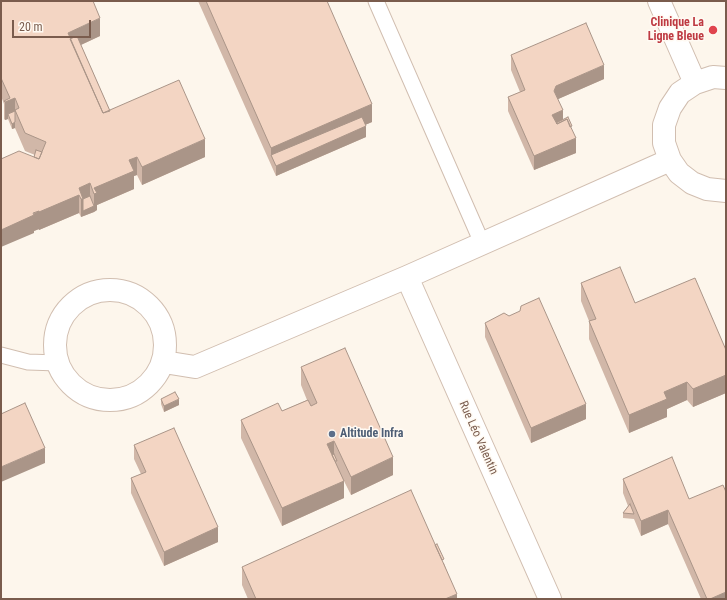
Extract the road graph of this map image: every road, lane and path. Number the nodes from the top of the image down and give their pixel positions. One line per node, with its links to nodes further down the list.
1 (376, 1): 7 (lane)
2 (659, 1): 4 (street)
3 (726, 78): 4 (street)
4 (695, 83): 5 (street)
5 (670, 160): 6 (street); 7 (street)
6 (726, 191)
7 (482, 243): 8 (street)
8 (407, 277): 10 (street); 12 (street, Rue Léo Valentin)
9 (1, 355): 11 (lane)
10 (164, 362): 11 (street); 11 (street)
11 (58, 363)
12 (550, 599)

